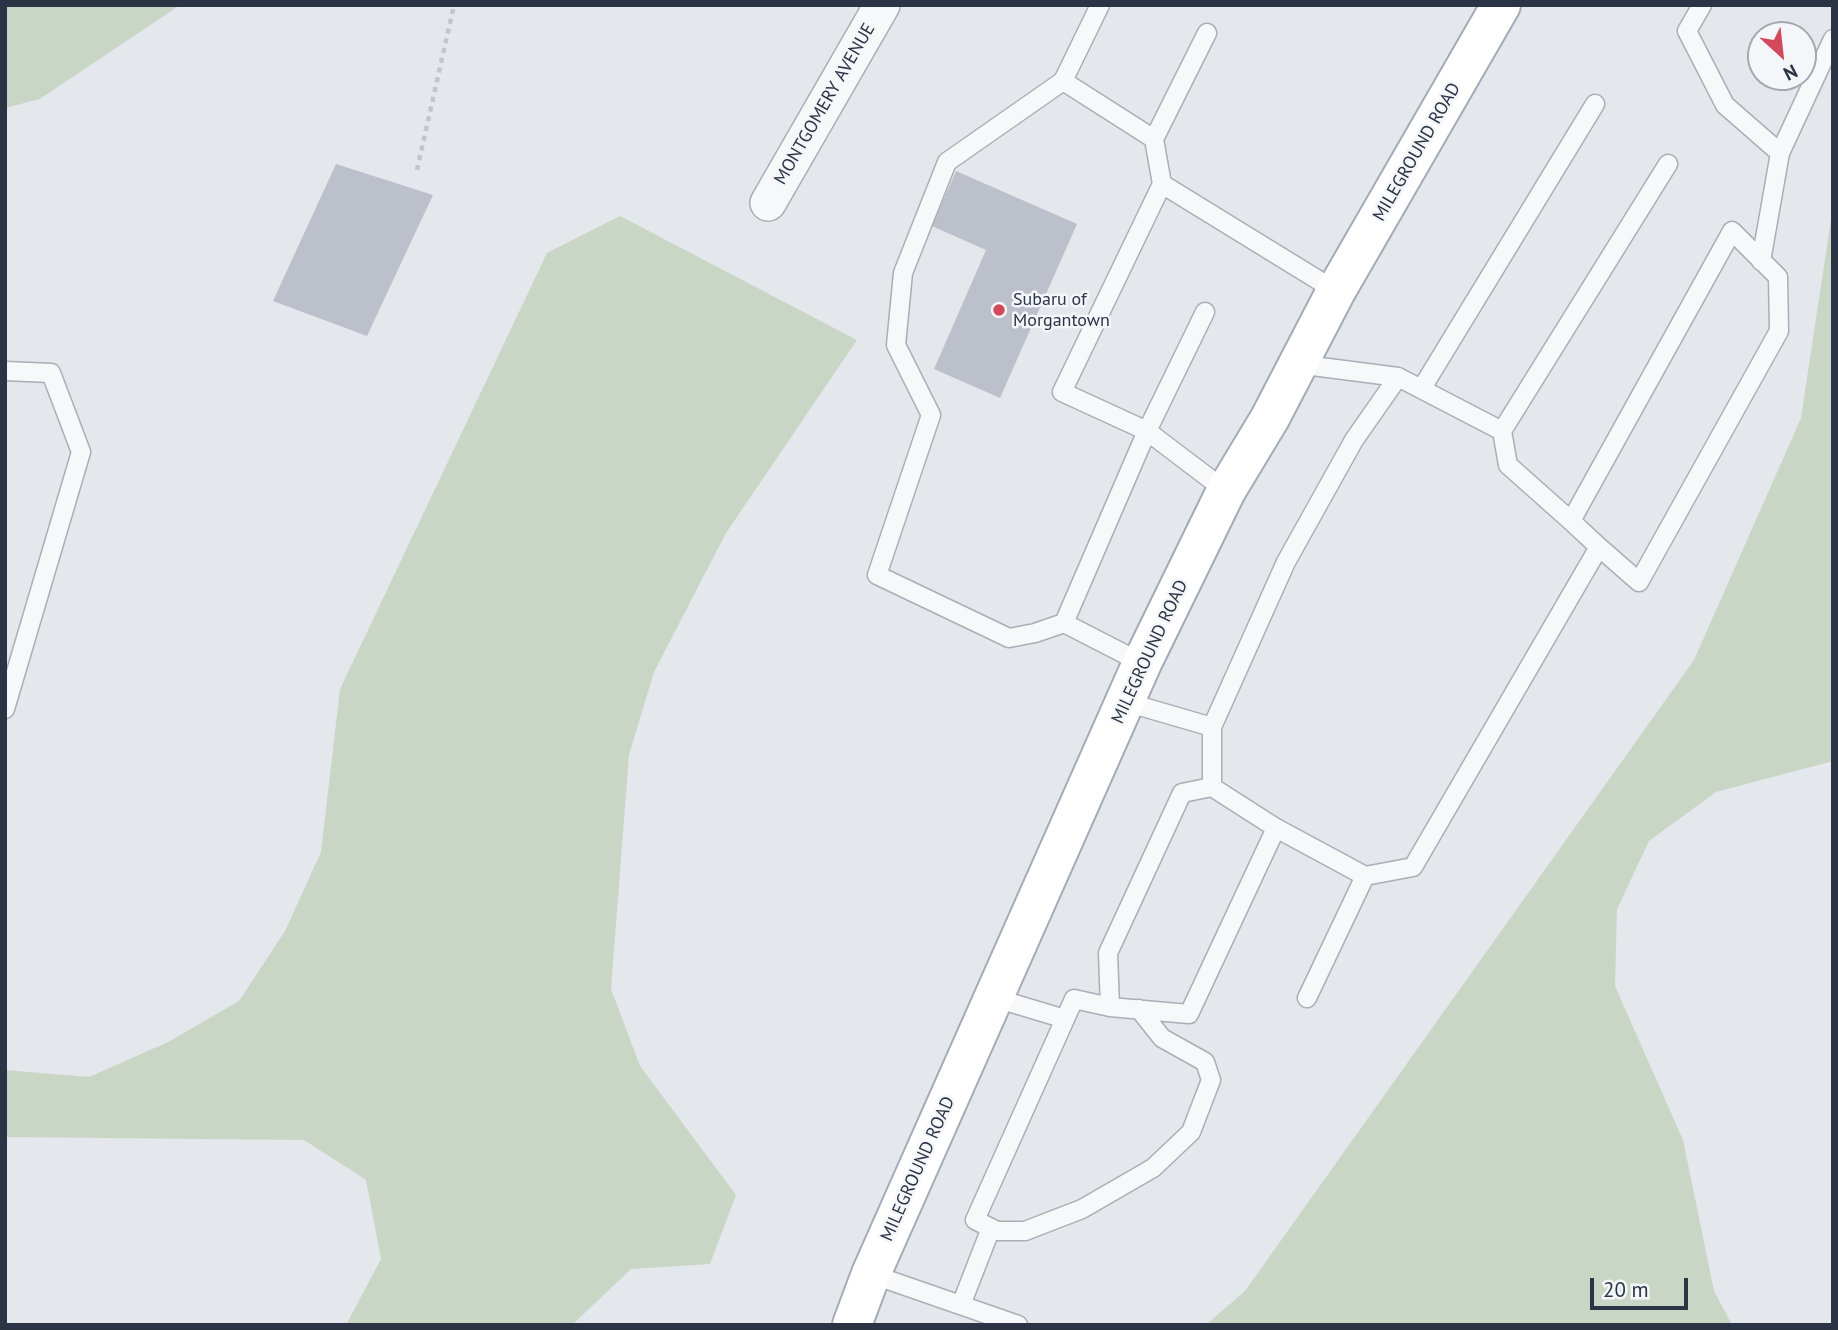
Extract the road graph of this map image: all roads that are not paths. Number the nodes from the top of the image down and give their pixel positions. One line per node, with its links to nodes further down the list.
1 (882, 5): 13 (street, MONTGOMERY AVENUE)
2 (1100, 5): 7 (lane)
3 (1501, 5): 15 (main road, MILEGROUND ROAD)
4 (1702, 5): 10 (lane)
5 (1207, 33): 9 (lane)
6 (1833, 39): 10 (lane)
7 (1063, 81): 9 (lane); 26 (lane)
8 (1595, 104): 20 (lane)
9 (1154, 139): 12 (lane)
10 (1780, 153): 14 (lane)
11 (1668, 164): 22 (lane)
12 (1162, 184): 15 (lane); 21 (lane)
13 (768, 203)
14 (1761, 261): 24 (lane); 25 (lane)
15 (1336, 291): 17 (main road, MILEGROUND ROAD)
16 (1205, 312): 21 (lane)
17 (1297, 364): 19 (lane); 23 (main road, MILEGROUND ROAD)
18 (5, 371): 29 (lane)
19 (1398, 377): 20 (lane); 30 (lane)
20 (1422, 388): 22 (lane)
21 (1147, 431): 23 (lane); 26 (lane)
22 (1502, 431): 24 (lane)
23 (1226, 491): 27 (main road, MILEGROUND ROAD)
24 (1570, 521): 25 (lane)
25 (1600, 547): 33 (lane)
26 (1064, 623): 27 (lane)
27 (1142, 663): 28 (main road, MILEGROUND ROAD)
28 (1126, 702): 30 (lane); 34 (main road, MILEGROUND ROAD)
29 (5, 709)
30 (1212, 727): 31 (lane)
31 (1212, 788): 32 (lane); 36 (lane)
32 (1276, 828): 33 (lane); 37 (lane)
33 (1365, 876): 35 (lane)
34 (995, 998): 38 (lane); 40 (main road, MILEGROUND ROAD)
35 (1307, 998)
36 (1110, 1007): 37 (lane); 38 (lane)
37 (1139, 1009): 39 (lane)
38 (1065, 1018): 39 (lane)
39 (991, 1228): 41 (lane)
40 (871, 1274): 41 (lane); 42 (main road, MILEGROUND ROAD)
41 (961, 1305): 43 (lane)
42 (852, 1325)
43 (1018, 1325)

